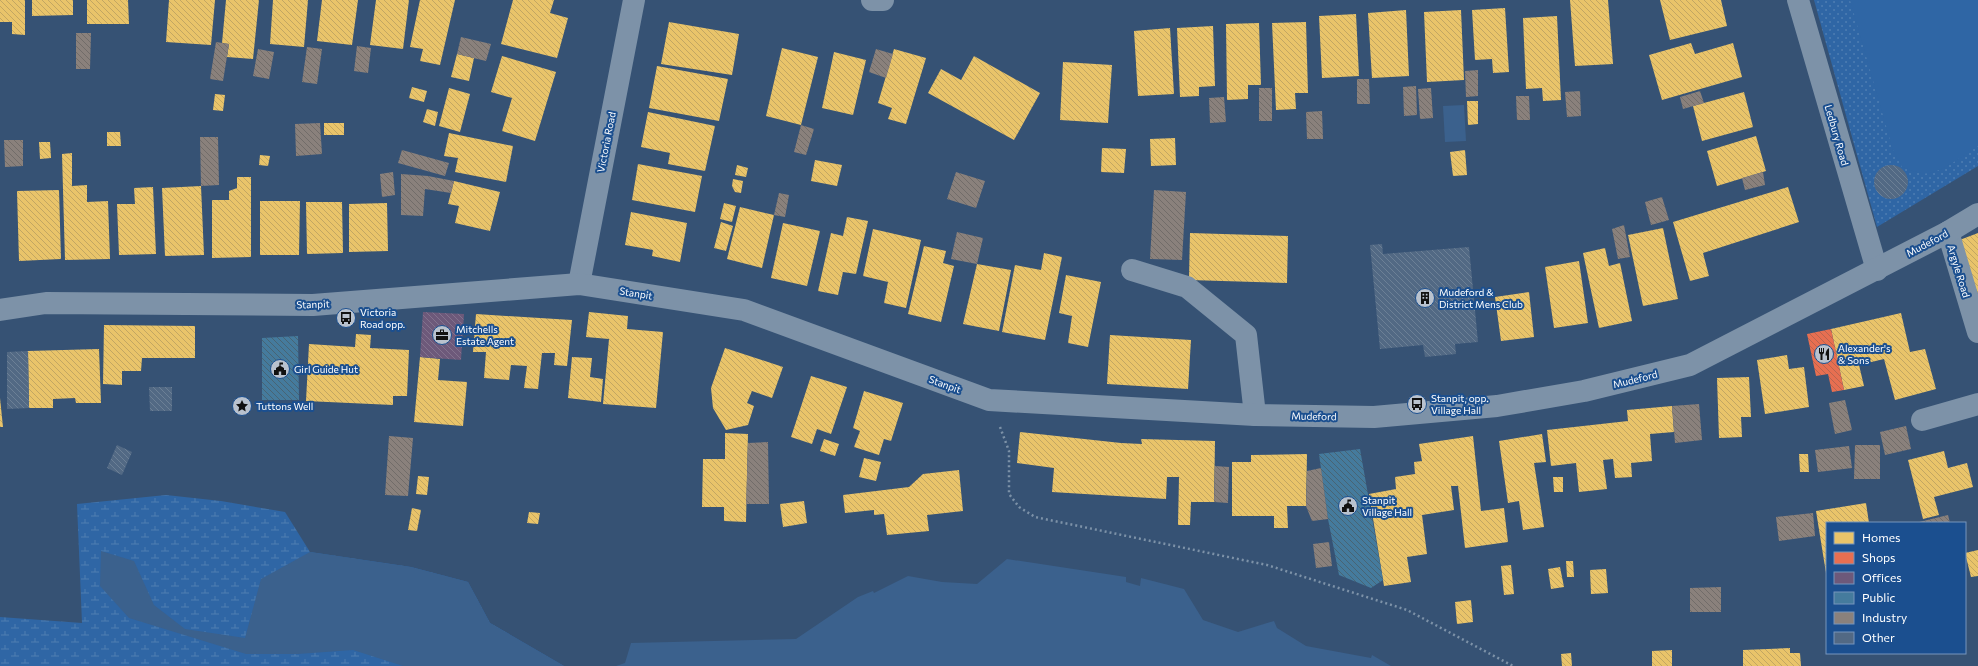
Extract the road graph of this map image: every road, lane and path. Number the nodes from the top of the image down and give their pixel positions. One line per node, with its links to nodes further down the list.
1 (634, 0): 9 (street, Victoria Road)
2 (872, 0): 3 (street)
3 (883, 0)
4 (1798, 0): 8 (street, Ledbury Road)
5 (1978, 214): 6 (street, Mudeford)
6 (1948, 232): 8 (street, Mudeford); 11 (street, Argyle Road)
7 (1132, 270): 14 (street)
8 (1877, 270): 14 (street, Mudeford)
9 (579, 284): 10 (street, Stanpit); 12 (street, Stanpit)
10 (0, 310)
11 (1978, 332)
12 (989, 400): 14 (street, Stanpit); 16 (path)
13 (1978, 404): 15 (street)
14 (1255, 414)
15 (1922, 420)
16 (1513, 666)

